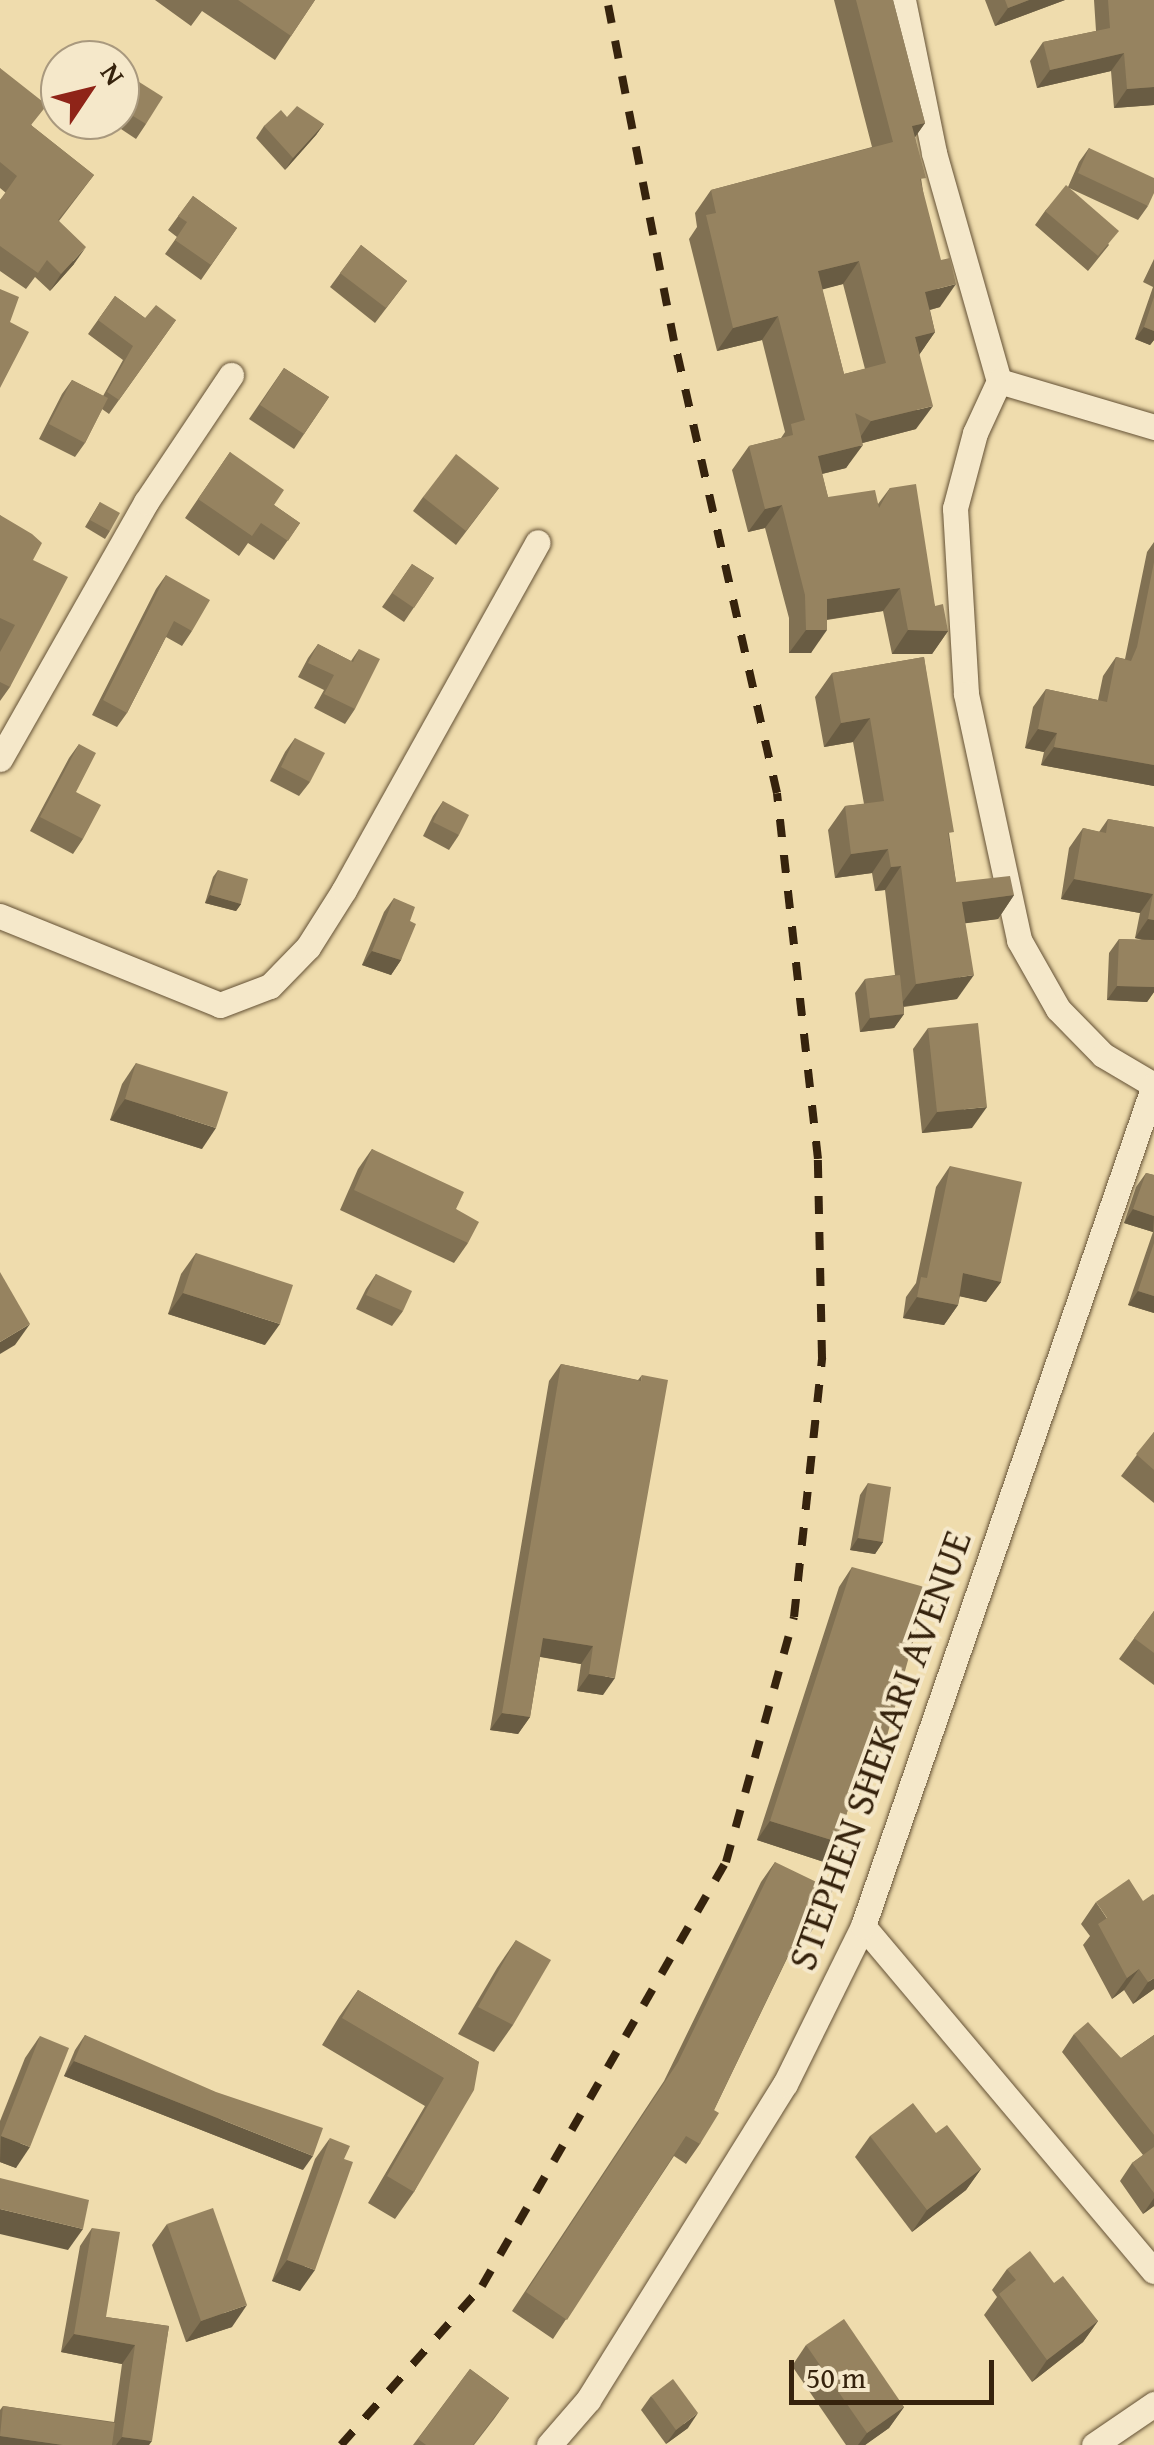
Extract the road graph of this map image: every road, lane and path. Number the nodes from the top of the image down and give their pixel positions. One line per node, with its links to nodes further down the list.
1 (904, 0): 3 (street)
2 (231, 375): 6 (street)
3 (998, 381): 4 (street); 8 (street)
4 (1154, 427)
5 (538, 542): 7 (street)
6 (0, 759)
7 (0, 916)
8 (1154, 1085): 9 (street, STEPHEN SHEKARI AVENUE)
9 (863, 1926): 10 (street); 12 (street, STEPHEN SHEKARI AVENUE)
10 (1154, 2270)
11 (1154, 2404): 13 (street)
12 (549, 2445)
13 (1094, 2445)

